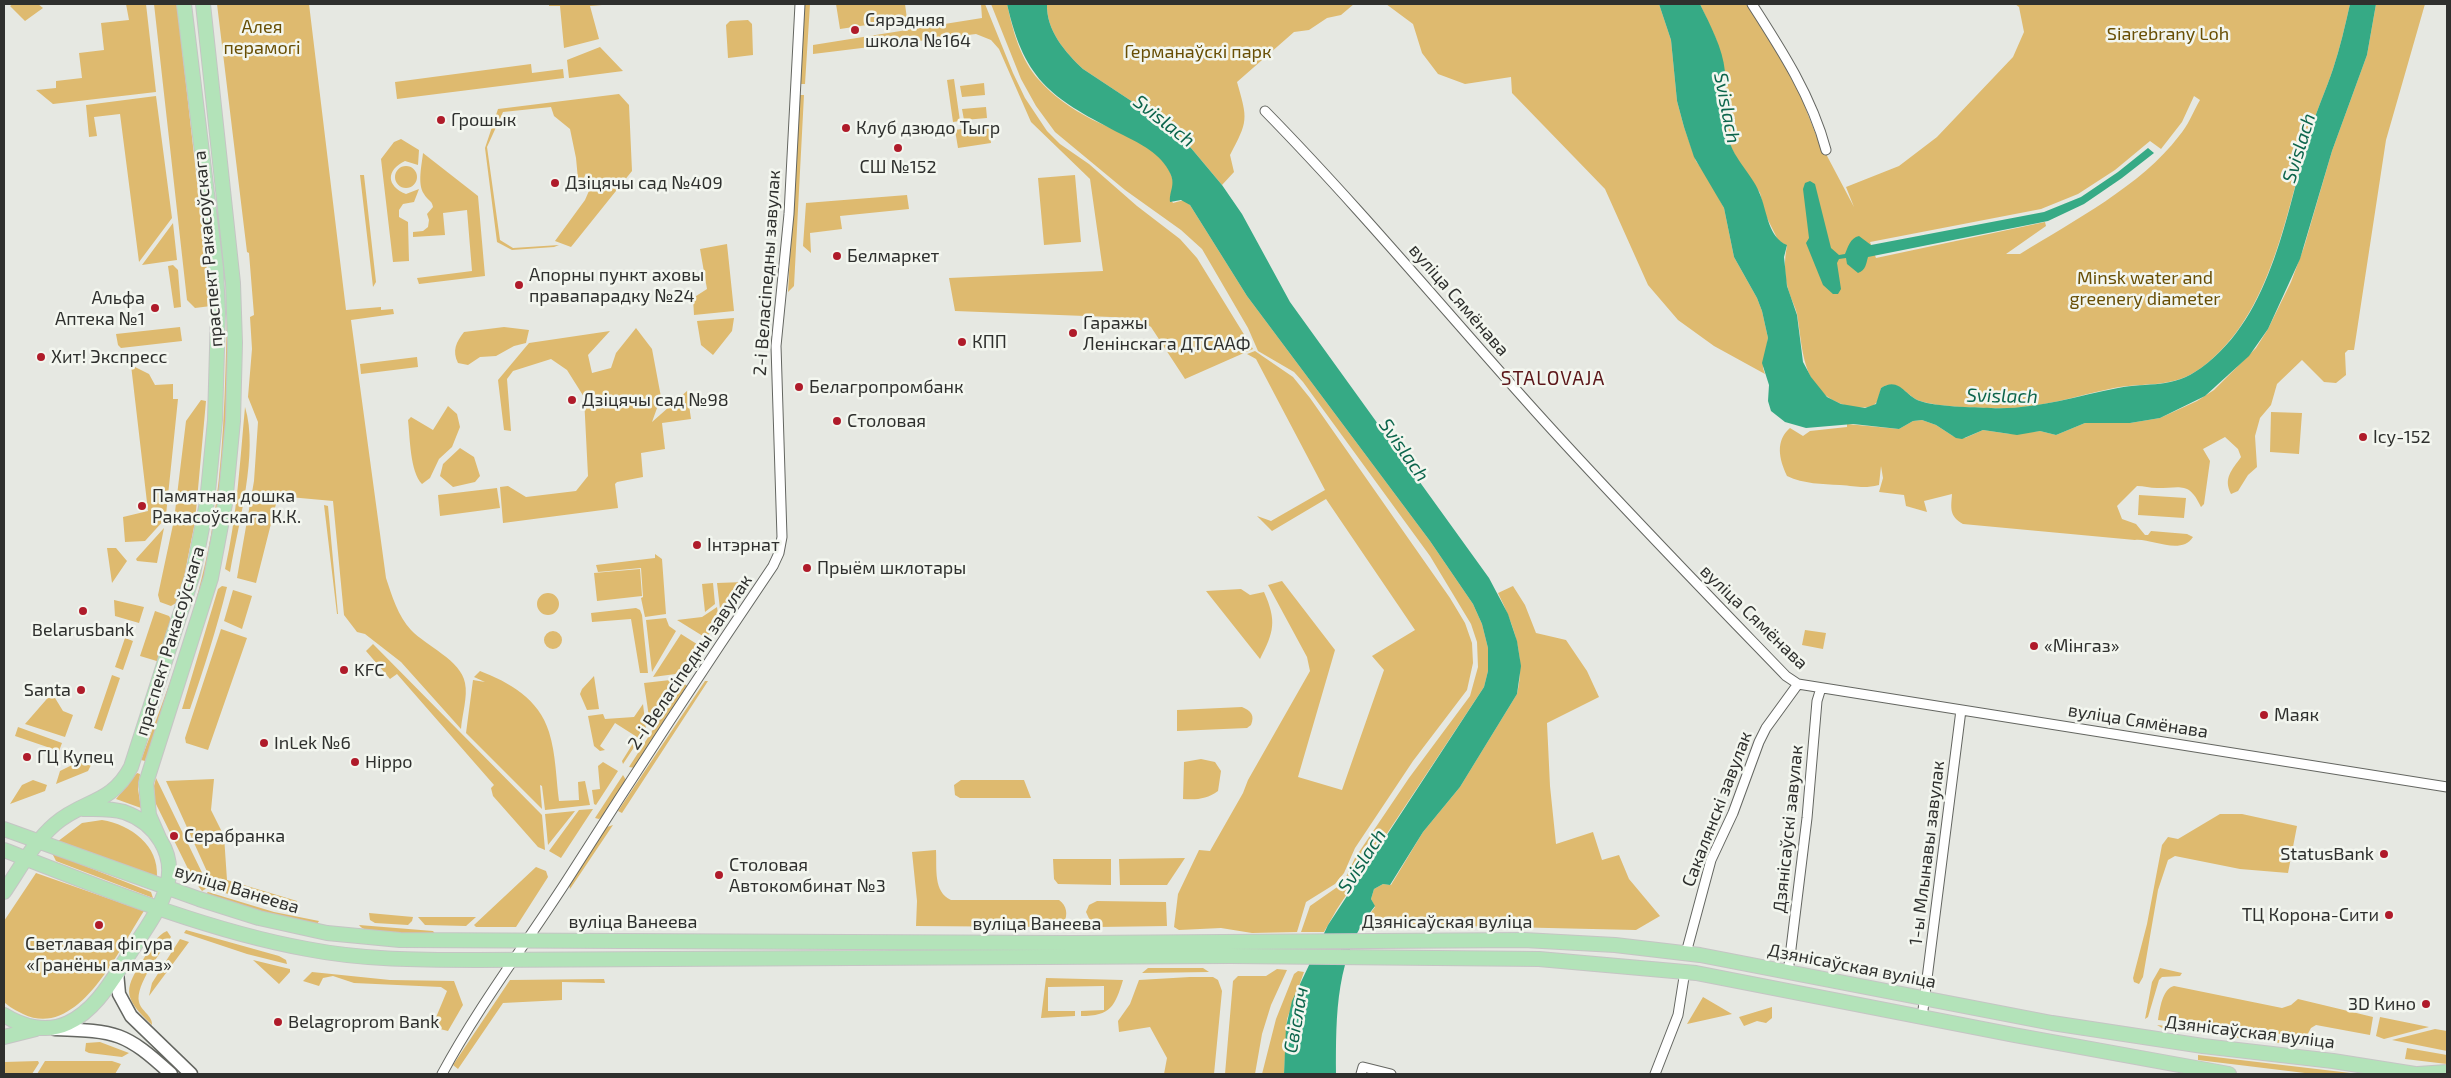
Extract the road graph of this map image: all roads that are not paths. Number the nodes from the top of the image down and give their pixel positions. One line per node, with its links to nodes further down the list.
1 (184, 4): 11 (main road, праспект Ракасоўскага)
2 (203, 4): 13 (main road, праспект Ракасоўскага)
3 (800, 4): 20 (street, 2-і Веласіпедны завулак)
4 (1752, 4): 6 (street)
5 (1265, 111): 7 (street, вуліца Сямёнава)
6 (1826, 150)
7 (1798, 684): 8 (street, вуліца Сямёнава); 24 (street, Сакалянскі завулак)
8 (1821, 688): 9 (street, вуліца Сямёнава); 31 (street, Дзянісаўскі завулак)
9 (1960, 710): 10 (street, вуліца Сямёнава); 33 (street, 1-ы Млынавы завулак)
10 (2447, 787)
11 (77, 809): 13 (main road); 14 (main road, праспект Ракасоўскага)
12 (4, 829): 14 (main road, вуліца Ванеева)
13 (160, 838): 17 (main road, праспект Ракасоўскага)
14 (38, 843): 16 (main road, праспект Ракасоўскага); 17 (main road, вуліца Ванеева)
15 (4, 850): 16 (main road, вуліца Ванеева)
16 (27, 859): 18 (main road, праспект Ракасоўскага); 19 (main road, вуліца Ванеева)
17 (167, 888): 19 (main road, праспект Ракасоўскага); 20 (main road, вуліца Ванеева)
18 (4, 892)
19 (158, 907): 27 (main road, вуліца Ванеева); 30 (main road, праспект Ракасоўскага)
20 (528, 940): 21 (main road, вуліца Ванеева); 27 (street, 2-і Веласіпедны завулак)
21 (647, 941): 23 (main road, вуліца Ванеева); 28 (street)
22 (1278, 941): 23 (main road, вуліца Ванеева); 24 (main road, Дзянісаўская вуліца)
23 (1072, 943): 26 (street)
24 (1686, 953): 31 (main road, Дзянісаўская вуліца)
25 (1278, 957): 26 (main road, вуліца Ванеева); 29 (main road, Дзянісаўская вуліца)
26 (1072, 958): 28 (main road, вуліца Ванеева)
27 (515, 960): 28 (main road, вуліца Ванеева); 42 (street, 2-і Веласіпедны завулак)
28 (646, 960)
29 (1685, 971): 32 (main road, Дзянісаўская вуліца); 45 (street)
30 (117, 972): 37 (main road, праспект Ракасоўскага); 41 (main road)
31 (1792, 974): 32 (main road); 33 (main road, Дзянісаўская вуліца)
32 (1778, 990): 35 (main road, Дзянісаўская вуліца)
33 (1924, 999): 35 (street, 1-ы Млынавы завулак); 47 (main road, Дзянісаўская вуліца)
34 (4, 1015): 36 (main road)
35 (1922, 1018): 46 (main road, Дзянісаўская вуліца)
36 (37, 1028): 37 (main road); 38 (main road)
37 (53, 1028): 40 (main road)
38 (4, 1037)
39 (2447, 1072): 47 (main road, Дзянісаўская вуліца)
40 (171, 1074)
41 (191, 1074)
42 (442, 1074)
43 (1361, 1074): 44 (street)
44 (1391, 1074)
45 (1655, 1074)
46 (2229, 1074)
47 (2416, 1074)

